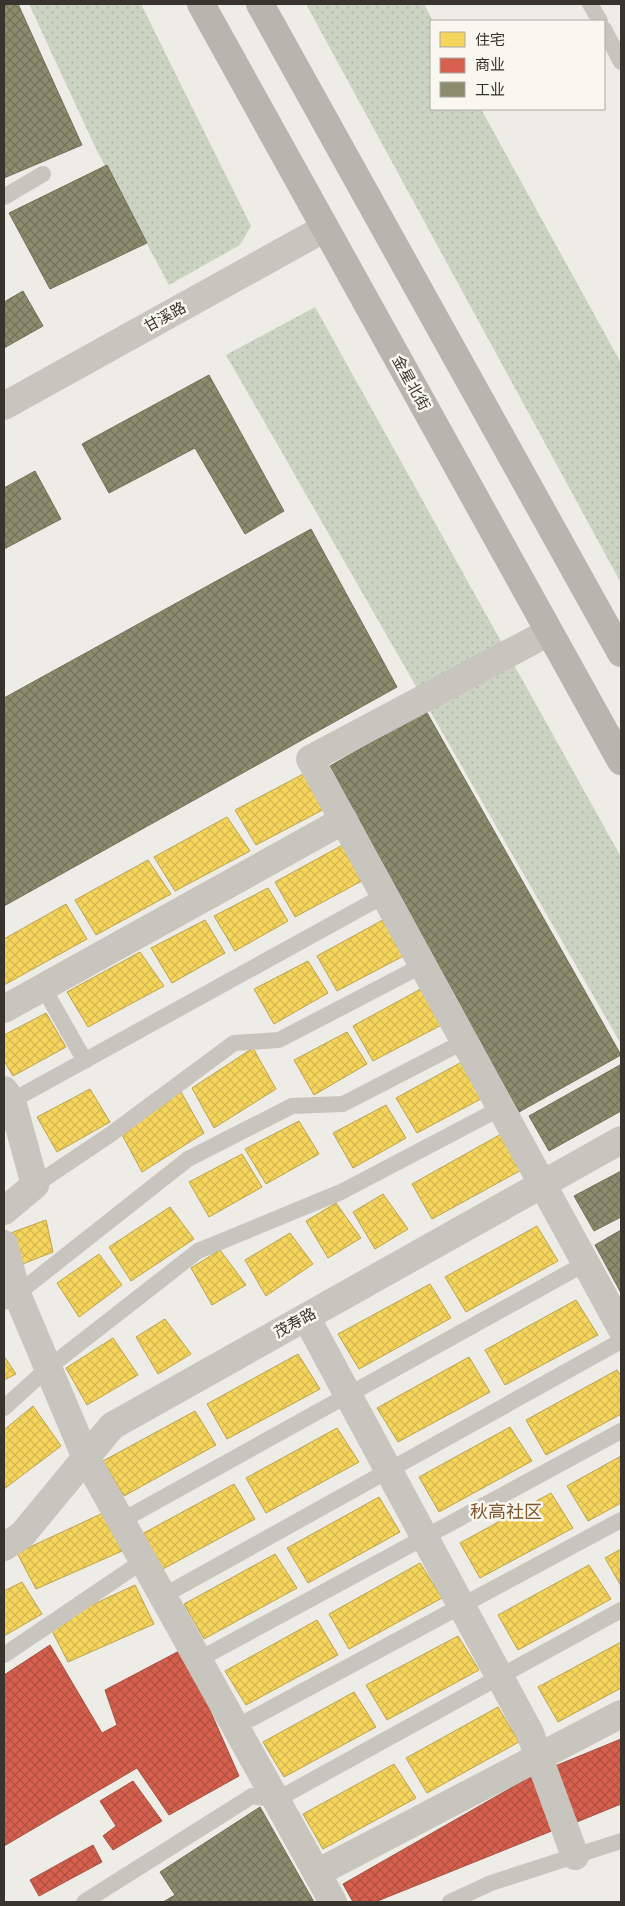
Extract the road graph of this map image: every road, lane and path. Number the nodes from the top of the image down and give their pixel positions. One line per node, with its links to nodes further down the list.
1 (201, 4): 9 (main road, 金星北街)
2 (260, 4): 12 (main road)
3 (590, 4): 4 (lane)
4 (599, 20)
5 (605, 31): 6 (lane)
6 (621, 62)
7 (44, 174): 8 (lane)
8 (4, 197)
9 (325, 228): 10 (street, 甘溪路); 11 (main road, 金星北街)
10 (4, 406)
11 (549, 632): 13 (main road, 金星北街); 14 (street)
12 (621, 653)
13 (621, 761)
14 (344, 820): 15 (street); 17 (street)
15 (385, 895): 16 (street); 20 (lane)
16 (423, 965): 19 (street); 25 (lane)
17 (43, 988): 18 (street); 20 (lane)
18 (4, 1009)
19 (464, 1041): 22 (street); 29 (lane)
20 (85, 1061): 21 (lane)
21 (6, 1099): 25 (street)
22 (501, 1108): 24 (street); 33 (lane)
23 (621, 1140): 24 (street, 茂寿路)
24 (543, 1184): 28 (street); 30 (street, 茂寿路)
25 (34, 1185): 26 (street)
26 (4, 1211)
27 (4, 1244): 29 (street)
28 (586, 1263): 31 (street); 34 (lane)
29 (10, 1298): 33 (street)
30 (306, 1317): 34 (street); 37 (street, 茂寿路)
31 (621, 1328)
32 (621, 1341): 38 (lane)
33 (48, 1368): 35 (lane); 37 (street)
34 (348, 1395): 38 (street); 40 (lane)
35 (4, 1408)
36 (621, 1430): 41 (lane)
37 (86, 1458): 40 (street); 42 (street, 茂寿路)
38 (389, 1471): 41 (street); 44 (lane)
39 (621, 1520): 45 (lane)
40 (121, 1521): 43 (street)
41 (425, 1537): 45 (street); 48 (lane)
42 (4, 1547)
43 (143, 1561): 44 (street); 47 (lane)
44 (163, 1596): 48 (street)
45 (462, 1606): 49 (street); 51 (lane)
46 (621, 1610): 49 (lane)
47 (4, 1655)
48 (198, 1660): 51 (street)
49 (500, 1677): 52 (street); 53 (lane)
50 (621, 1714): 52 (street)
51 (236, 1727): 53 (street)
52 (539, 1757): 55 (street); 56 (street)
53 (276, 1800): 56 (street); 57 (lane)
54 (621, 1841): 55 (lane)
55 (575, 1856): 59 (lane)
56 (317, 1874): 58 (street)
57 (84, 1902)
58 (333, 1902)
59 (450, 1902)

